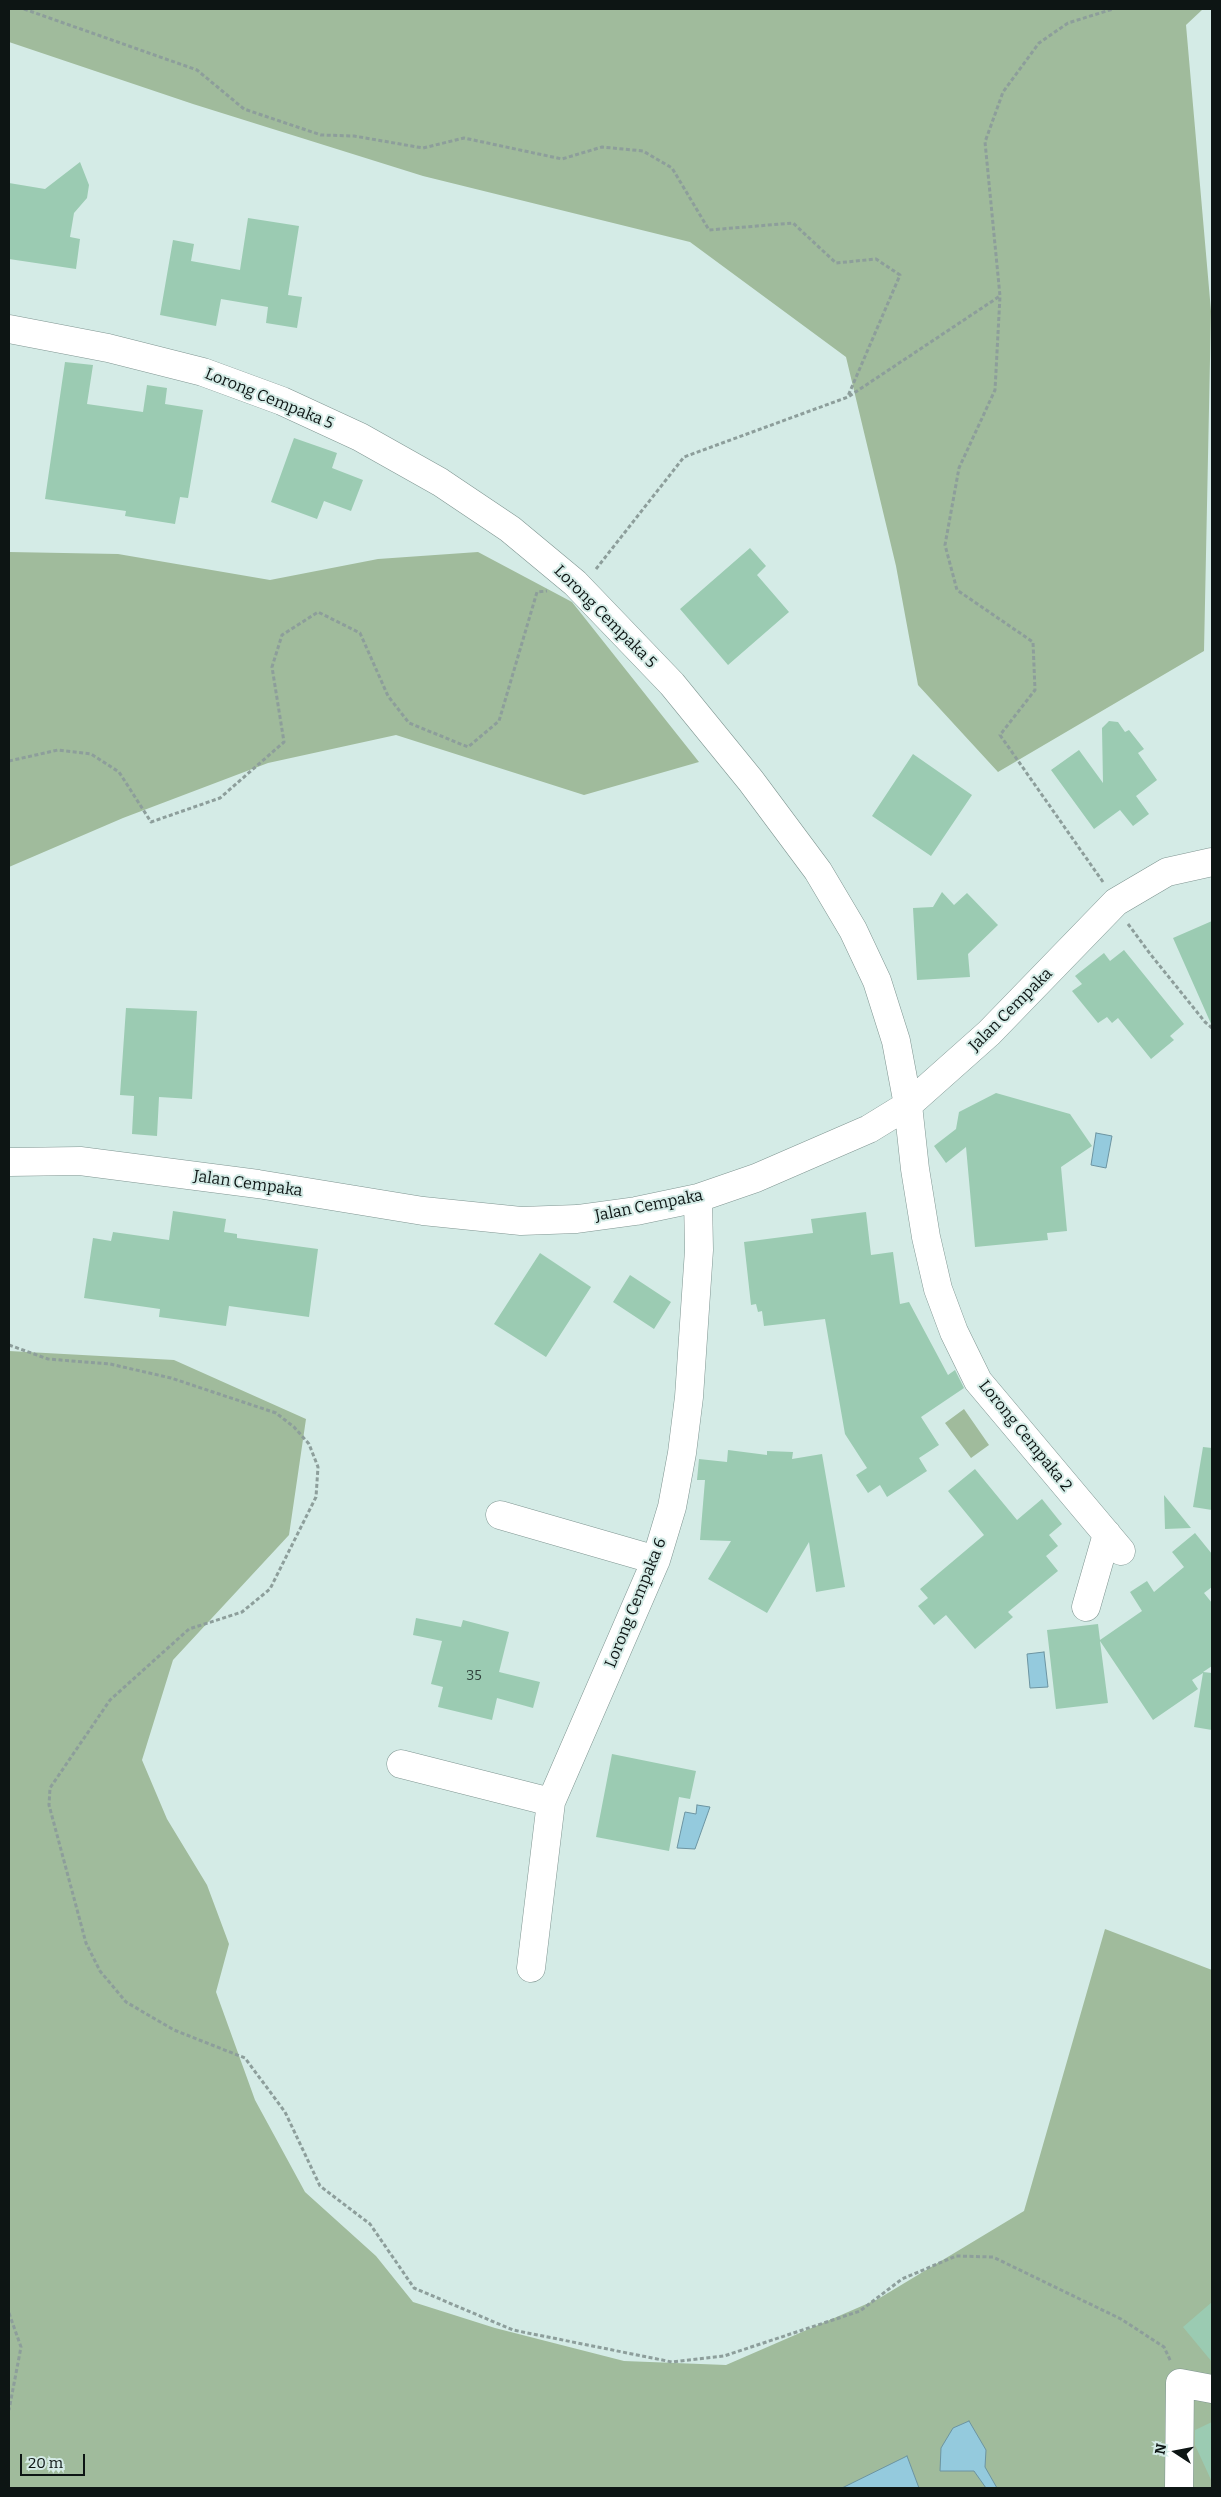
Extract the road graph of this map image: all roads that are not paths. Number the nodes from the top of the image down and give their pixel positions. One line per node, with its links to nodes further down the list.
1 (9, 329): 3 (street, Lorong Cempaka 5)
2 (1212, 862): 3 (street, Jalan Cempaka)
3 (908, 1105): 5 (street, Jalan Cempaka); 8 (street, Lorong Cempaka 2)
4 (9, 1162): 5 (street, Jalan Cempaka)
5 (698, 1198): 7 (street, Lorong Cempaka 6)
6 (500, 1515): 7 (street)
7 (656, 1560): 10 (street, Lorong Cempaka 6)
8 (1086, 1607)
9 (401, 1764): 10 (street)
10 (551, 1802): 11 (street, Lorong Cempaka 6)
11 (531, 1968)
12 (1212, 2390): 13 (street)
13 (1179, 2488)

